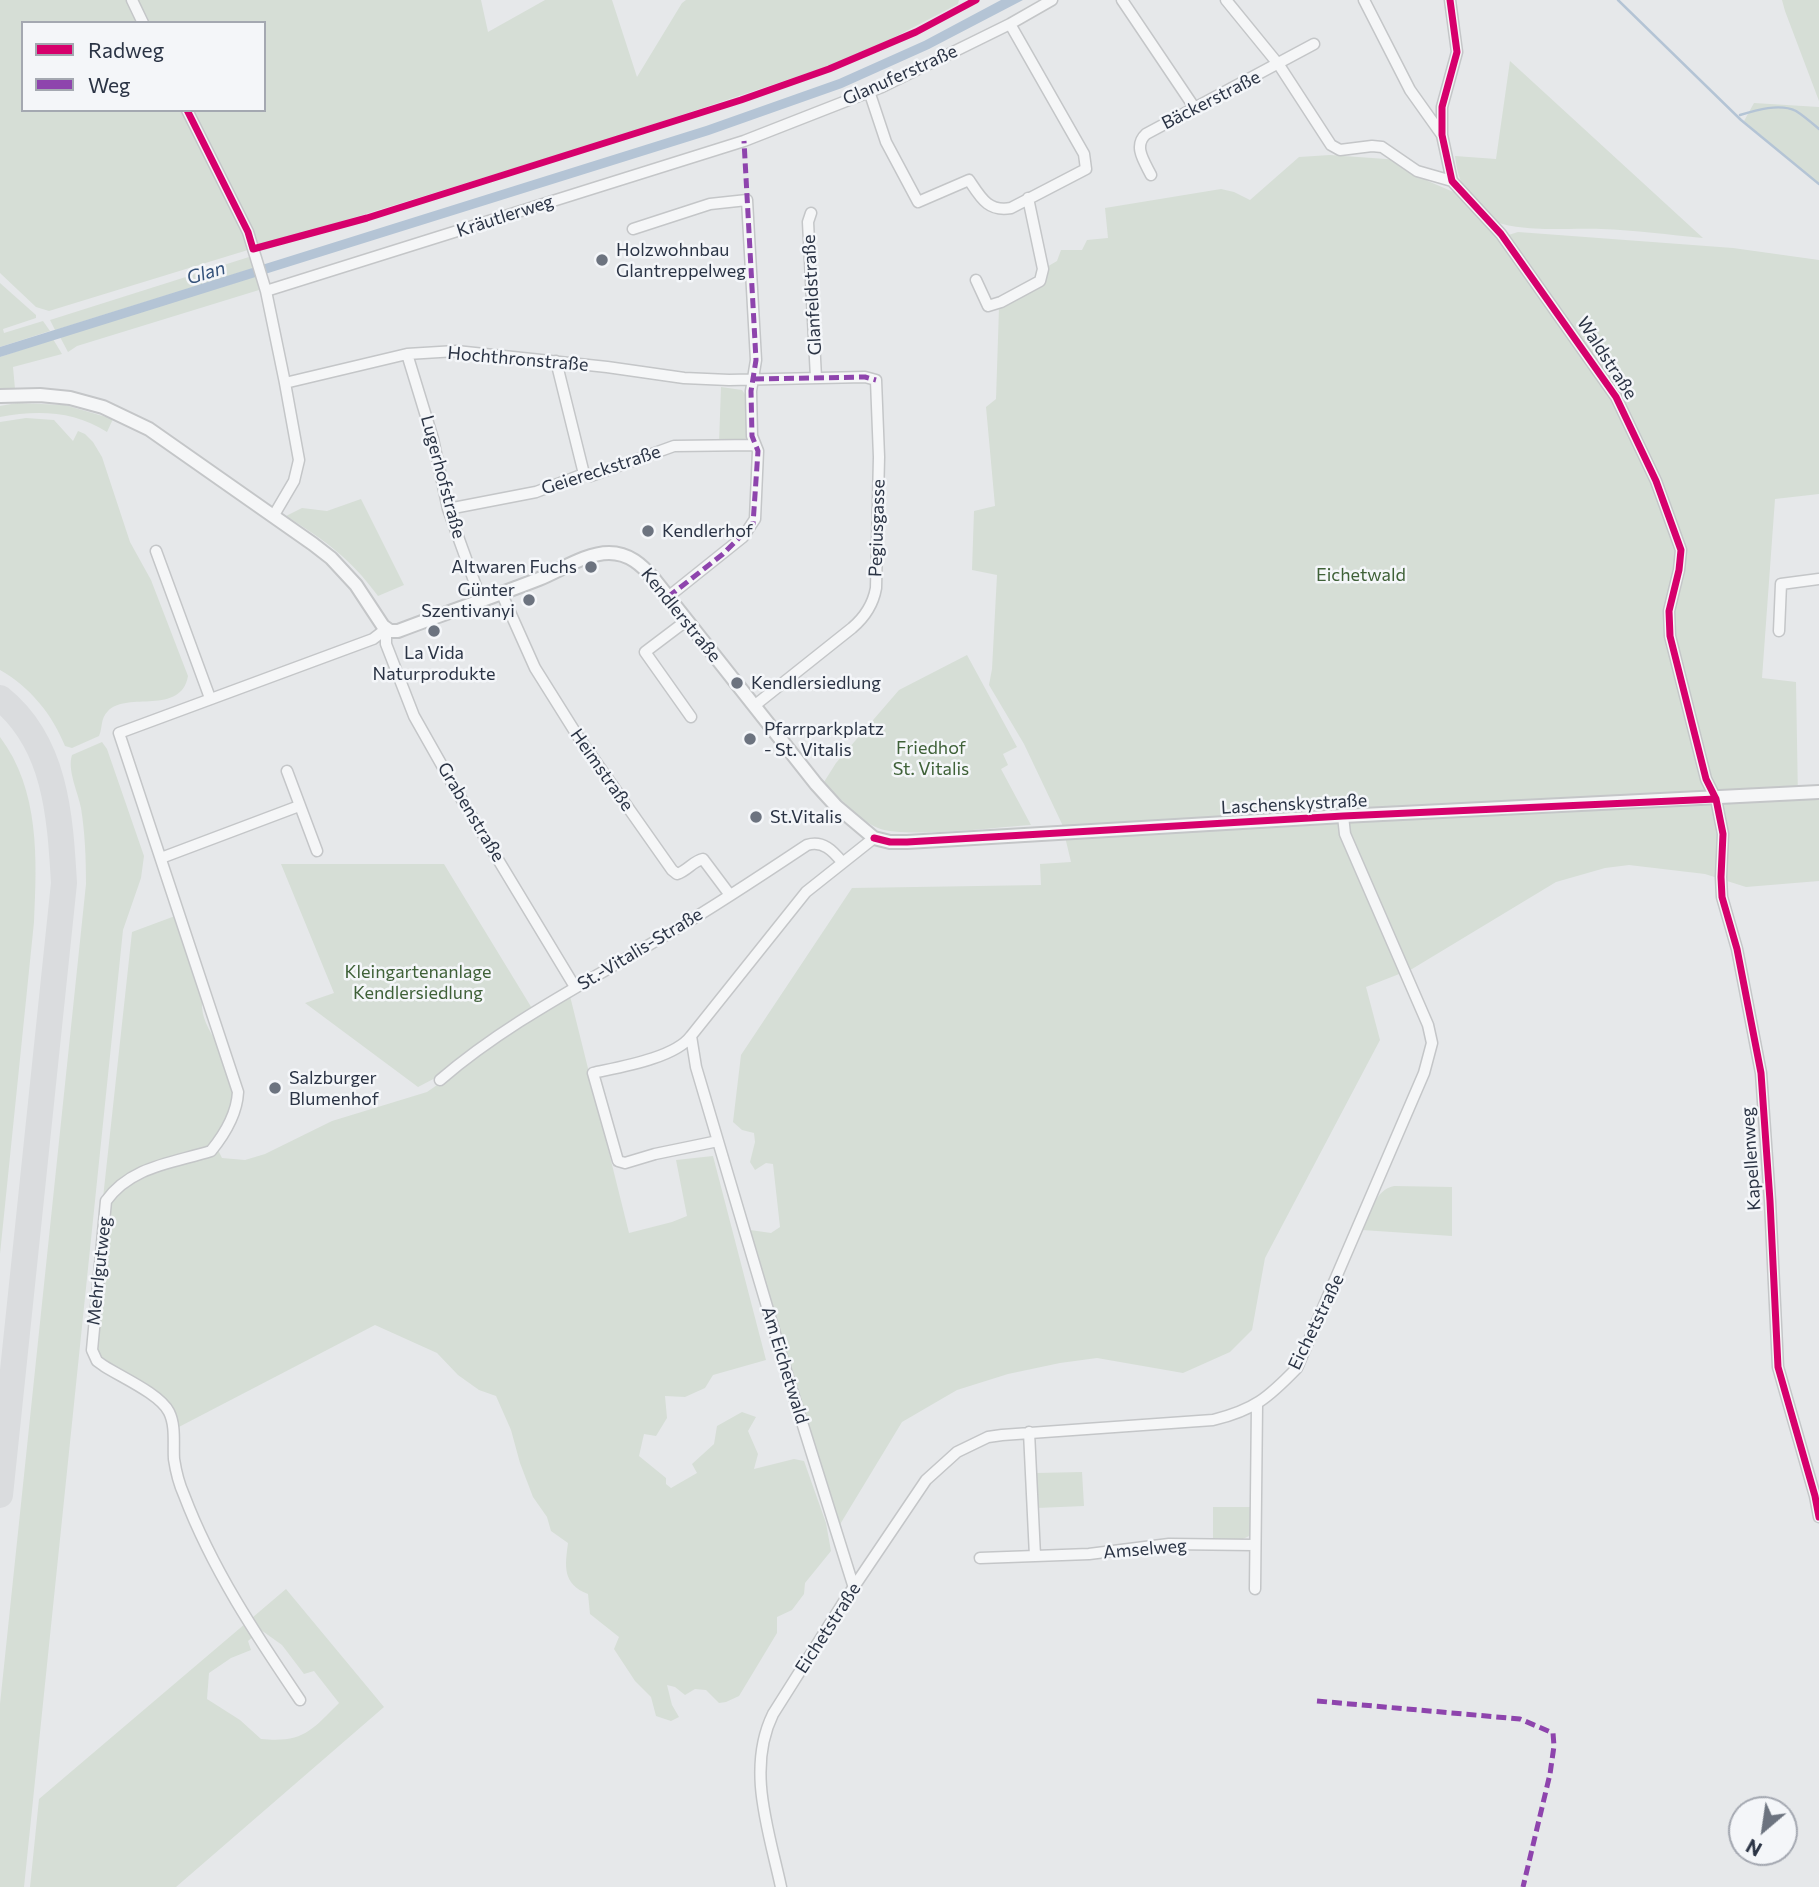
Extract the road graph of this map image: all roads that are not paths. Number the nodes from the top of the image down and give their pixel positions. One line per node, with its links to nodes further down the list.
1 (132, 0): 7 (street)
2 (1052, 0): 8 (street, Glanuferstraße)
3 (1122, 0): 12 (street)
4 (1226, 0): 10 (street)
5 (1364, 0): 14 (street)
6 (1454, 2): 14 (street, Waldstraße)
7 (142, 21)
8 (1010, 24): 11 (street, Glanuferstraße); 18 (street)
9 (1314, 44): 10 (street, Bäckerstraße)
10 (1279, 65): 12 (street, Bäckerstraße); 17 (street)
11 (869, 92): 15 (street, Glanuferstraße); 18 (street)
12 (1194, 107): 16 (street, Bäckerstraße)
13 (188, 112): 22 (street)
14 (1442, 135): 17 (street, Waldstraße)
15 (744, 141): 22 (street, Kräutlerweg)
16 (1151, 175)
17 (1452, 181): 48 (street, Waldstraße)
18 (1028, 198): 21 (street)
19 (811, 213): 25 (street, Glanfeldstraße)
20 (633, 229): 26 (street)
21 (976, 280)
22 (265, 289): 28 (street)
23 (407, 354): 24 (street, Hochthronstraße); 28 (street, Hochthronstraße); 32 (street, Lugerhofstraße)
24 (556, 361): 26 (street, Hochthronstraße); 31 (street)
25 (816, 378): 26 (street, Glanfeldstraße); 27 (street, Glanfeldstraße)
26 (754, 379): 30 (street)
27 (876, 380): 43 (street, Pegiusgasse)
28 (285, 383): 33 (street)
29 (0, 396): 33 (street)
30 (755, 445): 31 (street, Geiereckstraße); 37 (street)
31 (584, 474): 32 (street, Geiereckstraße)
32 (448, 509): 38 (street, Lugerhofstraße)
33 (274, 515): 40 (street)
34 (156, 551): 42 (street)
35 (1819, 579): 41 (street)
36 (501, 592): 37 (street, Kendlerstraße); 38 (street, Kendlerstraße); 55 (street, Heimstraße)
37 (668, 597): 39 (street, Kendlerstraße)
38 (481, 600): 40 (street, Kendlerstraße)
39 (686, 621): 43 (street, Kendlerstraße); 44 (street)
40 (386, 629): 42 (street, Kendlerstraße); 56 (street, Grabenstraße)
41 (1779, 631)
42 (210, 698): 45 (street, Kendlerstraße)
43 (754, 706): 51 (street, Kendlerstraße)
44 (691, 718)
45 (119, 733): 53 (street, Mehrlgutweg)
46 (287, 771): 49 (street)
47 (1819, 792): 48 (street, Laschenskystraße)
48 (1716, 799): 50 (street, Laschenskystraße); 62 (street, Kapellenweg)
49 (299, 806): 52 (street); 53 (street)
50 (1343, 816): 51 (street, Laschenskystraße); 60 (street, Eichetstraße)
51 (874, 838): 54 (street)
52 (317, 852)
53 (161, 858): 68 (street, Mehrlgutweg)
54 (842, 862): 55 (street, St.-Vitalis-Straße); 57 (street)
55 (730, 895): 56 (street, St.-Vitalis-Straße)
56 (575, 987): 58 (street, St.-Vitalis-Straße)
57 (691, 1036): 59 (street, Am Eichetwald); 59 (street)
58 (440, 1080)
59 (718, 1141): 66 (street, Am Eichetwald)
60 (1257, 1405): 61 (street, Eichetstraße); 63 (street)
61 (1029, 1432): 64 (street); 66 (street, Eichetstraße)
62 (1819, 1517)
63 (1254, 1545): 64 (street, Amselweg); 67 (street)
64 (1035, 1556): 65 (street, Amselweg)
65 (981, 1558)
66 (854, 1588): 69 (street, Eichetstraße)
67 (1255, 1589)
68 (300, 1700)
69 (781, 1887)

